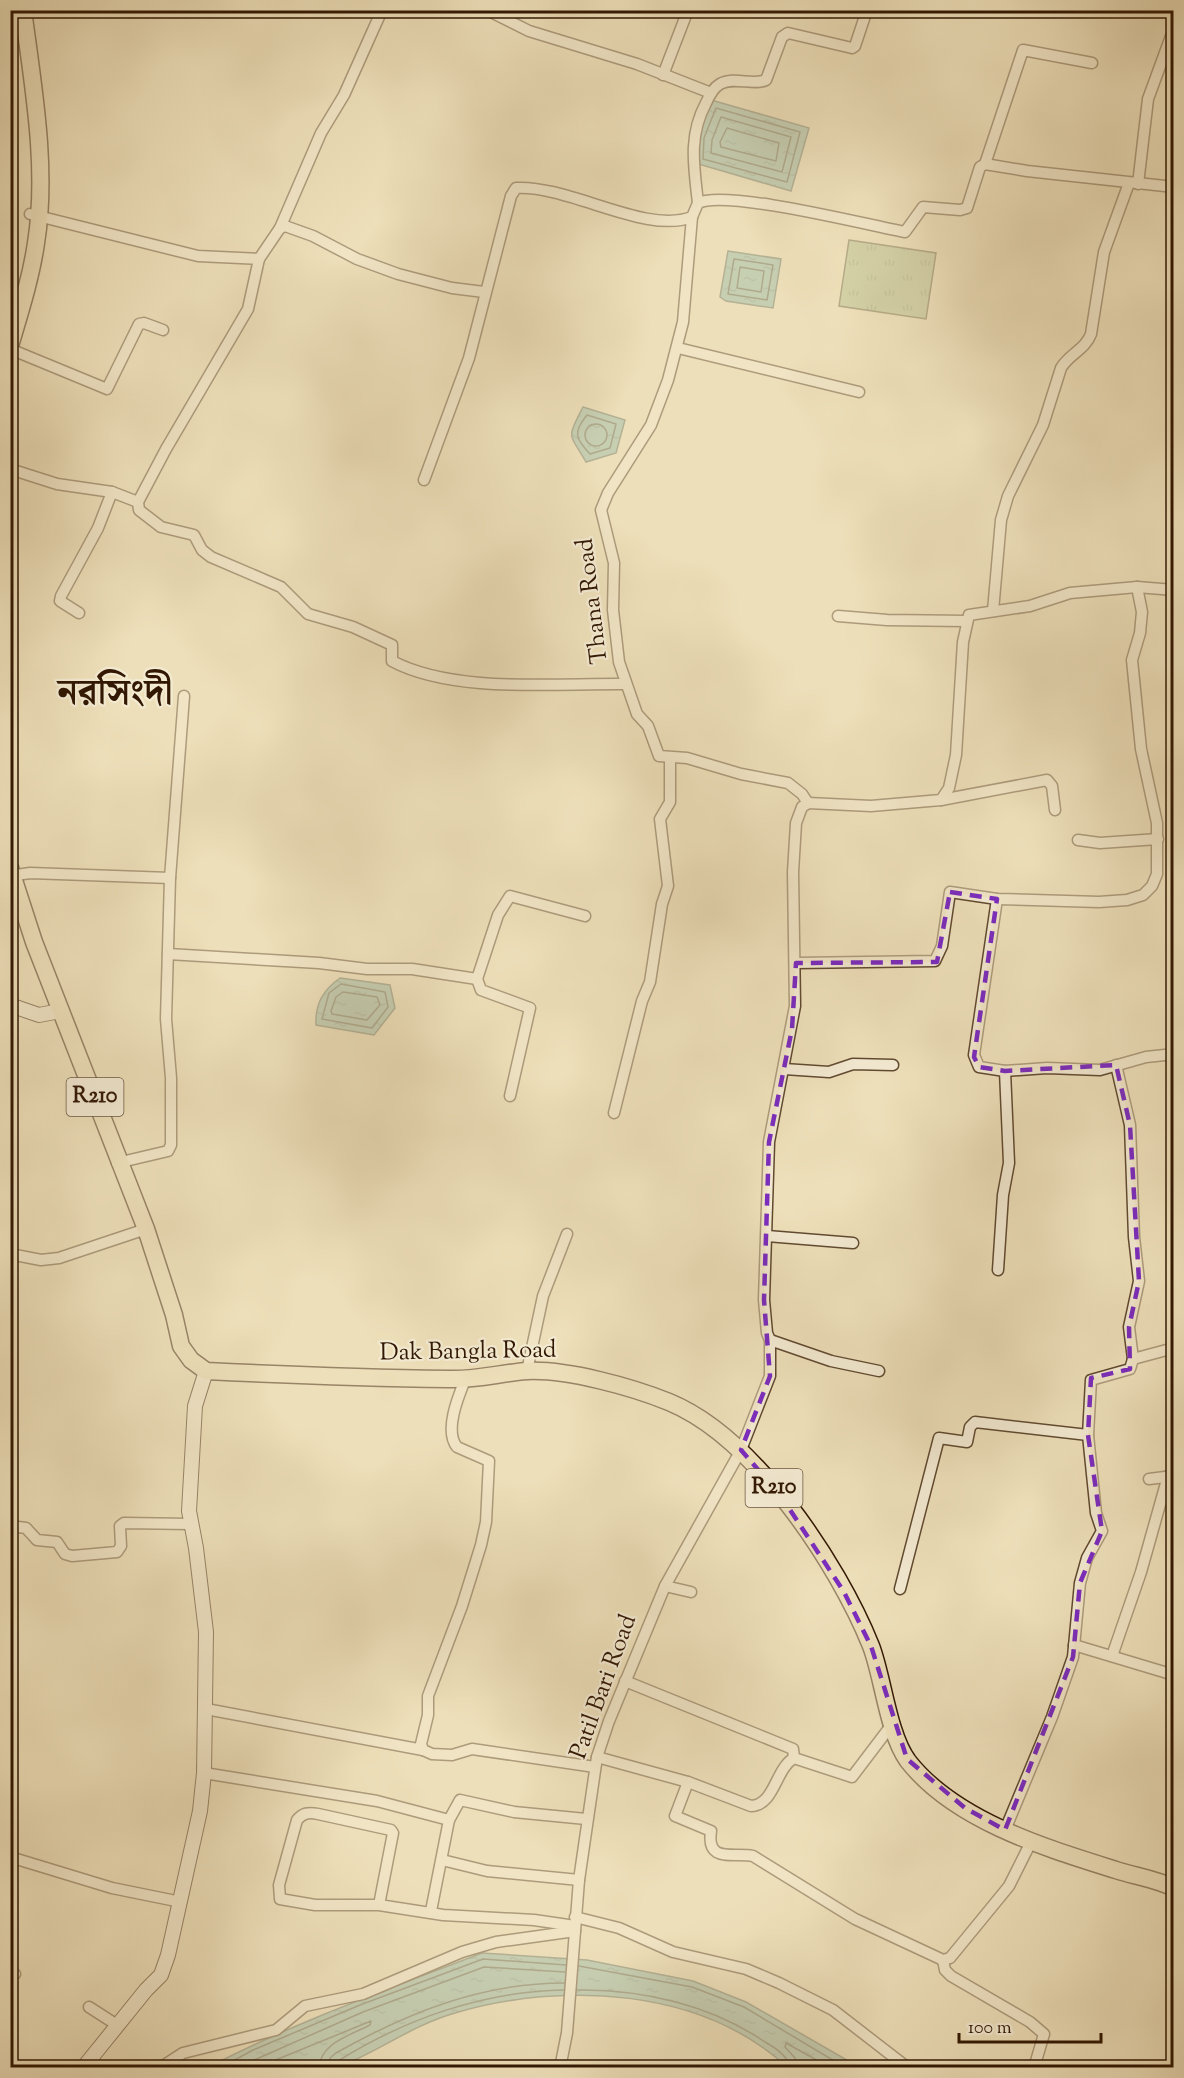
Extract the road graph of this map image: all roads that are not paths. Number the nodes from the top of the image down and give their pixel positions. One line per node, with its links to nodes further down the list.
1 (14, 10): 15 (main road)
2 (23, 10): 15 (main road)
3 (382, 10): 17 (street)
4 (487, 10): 9 (street)
5 (688, 10): 9 (street)
6 (867, 10): 10 (street)
7 (1173, 28): 12 (street)
8 (1092, 63): 11 (street)
9 (663, 75): 10 (street)
10 (711, 93): 14 (street)
11 (985, 164): 12 (street); 14 (street)
12 (1133, 184): 13 (street); 31 (street)
13 (1173, 187)
14 (698, 203): 16 (street, Thana Road)
15 (35, 215): 18 (street); 20 (main road); 22 (main road)
16 (692, 217): 19 (street); 23 (street, Thana Road)
17 (280, 228): 18 (street); 19 (street)
18 (259, 259): 28 (street)
19 (484, 292): 26 (street)
20 (10, 312)
21 (163, 330): 22 (street)
22 (10, 347)
23 (678, 348): 24 (street); 35 (street, Thana Road)
24 (859, 392)
25 (10, 469): 27 (street)
26 (424, 480)
27 (112, 492): 28 (street); 32 (street)
28 (138, 502): 35 (street)
29 (1137, 587): 30 (street); 31 (street); 41 (street)
30 (1173, 590)
31 (993, 611): 34 (street)
32 (79, 612)
33 (838, 616): 34 (street)
34 (966, 621): 38 (street)
35 (626, 684): 37 (street, Thana Road)
36 (184, 696): 44 (street)
37 (670, 759): 39 (street); 59 (street)
38 (941, 800): 39 (street); 40 (street)
39 (808, 803): 49 (street, Patil Bari Road)
40 (1055, 810)
41 (1158, 839): 42 (street); 46 (street)
42 (1078, 840)
43 (11, 873): 44 (street); 52 (main road, R210)
44 (170, 878): 48 (street)
45 (10, 896): 52 (main road, R210)
46 (997, 899): 49 (street); 57 (street)
47 (585, 916): 50 (street)
48 (168, 954): 50 (street); 60 (street)
49 (796, 963): 56 (street, Patil Bari Road)
50 (477, 979): 58 (street)
51 (10, 1005): 52 (street)
52 (56, 1012): 60 (main road, R210)
53 (1173, 1054): 55 (street)
54 (893, 1065): 56 (street)
55 (1116, 1065): 57 (street); 69 (street)
56 (784, 1069): 63 (street, Patil Bari Road)
57 (1005, 1071): 66 (street)
58 (510, 1096)
59 (614, 1113)
60 (118, 1163): 61 (main road, R210)
61 (142, 1231): 65 (street); 70 (main road, R210)
62 (567, 1234): 71 (street)
63 (767, 1236): 64 (street); 67 (street, Patil Bari Road)
64 (853, 1243)
65 (10, 1254)
66 (998, 1270)
67 (771, 1340): 72 (street); 75 (street, Patil Bari Road)
68 (1173, 1348): 69 (street)
69 (1133, 1359): 74 (street)
70 (206, 1371): 73 (main road, Dak Bangla Road / R210); 78 (street)
71 (527, 1371): 73 (main road, Dak Bangla Road / R210); 75 (main road, Dak Bangla Road / R210)
72 (879, 1371)
73 (465, 1380): 89 (street)
74 (1088, 1435): 81 (street); 83 (street)
75 (741, 1450): 80 (street, Patil Bari Road); 88 (main road, Dak Bangla Road / R210)
76 (1171, 1476): 77 (street); 84 (street)
77 (1149, 1479)
78 (190, 1524): 79 (street); 87 (street)
79 (10, 1526)
80 (665, 1586): 82 (street); 86 (street, Patil Bari Road)
81 (900, 1589)
82 (691, 1592)
83 (1074, 1645): 84 (street); 96 (street)
84 (1112, 1656): 85 (street)
85 (1173, 1675)
86 (625, 1681): 90 (street); 91 (street, Patil Bari Road)
87 (206, 1709): 89 (street); 92 (street)
88 (893, 1723): 90 (street); 96 (main road, Dak Bangla Road / R210)
89 (423, 1750): 91 (street)
90 (794, 1758): 93 (street)
91 (596, 1762): 93 (street); 94 (street, Patil Bari Road)
92 (204, 1773): 95 (street); 102 (street)
93 (688, 1782): 106 (street)
94 (586, 1819): 95 (street); 100 (street, Patil Bari Road)
95 (449, 1820): 99 (street)
96 (1005, 1830): 97 (main road, Dak Bangla Road / R210)
97 (1031, 1842): 101 (main road, Dak Bangla Road / R210); 106 (street)
98 (10, 1857): 102 (street)
99 (442, 1860): 100 (street); 104 (street)
100 (579, 1880): 105 (street, Patil Bari Road)
101 (1173, 1888)
102 (181, 1902): 108 (street)
103 (379, 1905): 103 (street); 104 (street)
104 (431, 1911): 105 (street)
105 (575, 1927): 110 (street); 111 (street, Patil Bari Road); 112 (street)
106 (943, 1960): 113 (street)
107 (88, 2007): 108 (street)
108 (117, 2025): 109 (street)
109 (83, 2067)
110 (160, 2067)
111 (560, 2067)
112 (908, 2067)
113 (1034, 2067)

